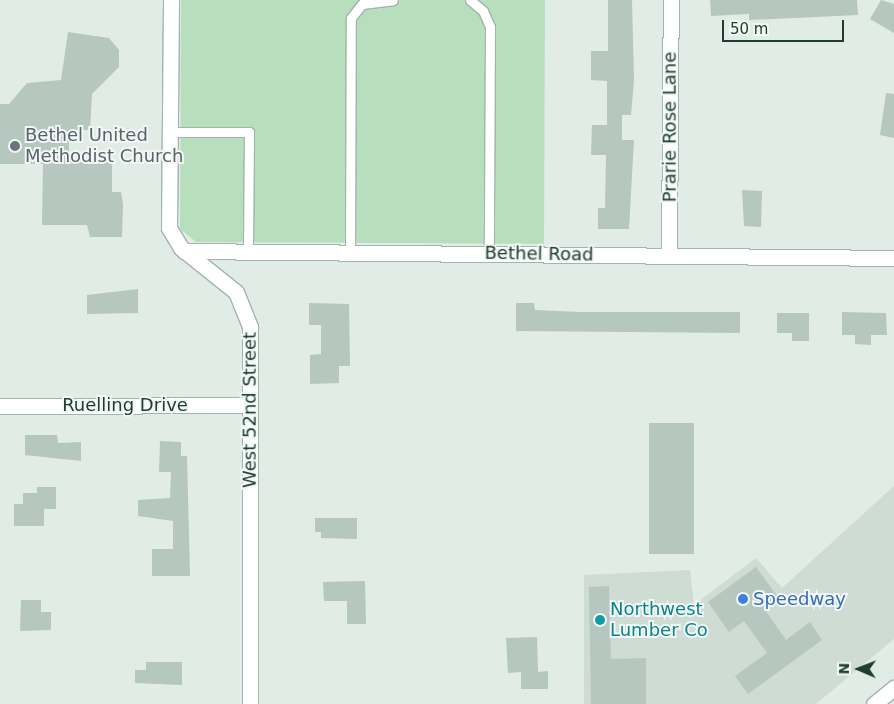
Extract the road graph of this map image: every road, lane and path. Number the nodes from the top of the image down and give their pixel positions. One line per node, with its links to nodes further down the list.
1 (171, 0): 5 (street, West 52nd Street)
2 (393, 0): 8 (lane)
3 (470, 0): 9 (lane)
4 (671, 0): 10 (street, Prarie Rose Lane)
5 (170, 132): 6 (street, West 52nd Street); 7 (lane)
6 (184, 251): 7 (street, Bethel Road); 12 (street, West 52nd Street)
7 (248, 251): 8 (street, Bethel Road)
8 (350, 252): 9 (street, Bethel Road)
9 (489, 253): 10 (street, Bethel Road)
10 (670, 255): 11 (street, Bethel Road)
11 (894, 258)
12 (250, 405): 13 (street, Ruelling Drive); 15 (street, West 52nd Street)
13 (0, 406)
14 (894, 688): 16 (street)
15 (250, 704)
16 (874, 704)

